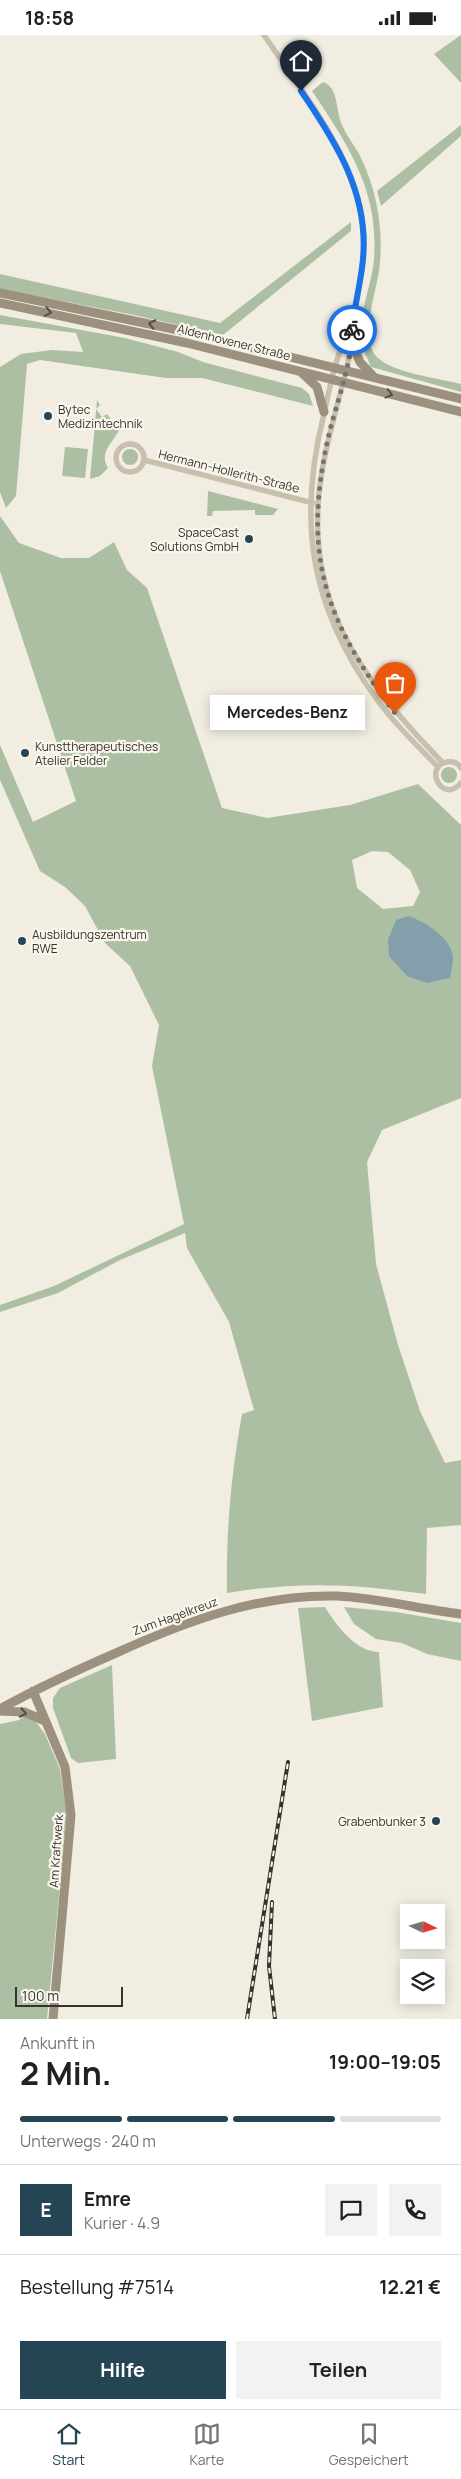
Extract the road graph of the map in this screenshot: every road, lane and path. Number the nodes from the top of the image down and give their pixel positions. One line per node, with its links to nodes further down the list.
1 (264, 35): 4 (street)
2 (0, 293): 6 (main road, Aldenhovener Straße, one-way to 2)
3 (0, 303): 8 (main road, Aldenhovener Straße, one-way to 8)
4 (352, 328): 5 (street); 6 (street, Hermann-Hollerith-Straße)
5 (352, 344): 7 (street); 9 (main road)
6 (336, 367): 7 (main road, Aldenhovener Straße); 10 (street, Hermann-Hollerith-Straße)
7 (346, 370): 9 (main road, Aldenhovener Straße); 11 (street)
8 (302, 373): 10 (main road, Aldenhovener Straße); 13 (main road)
9 (375, 378): 12 (main road, Aldenhovener Straße)
10 (332, 380): 11 (main road, Aldenhovener Straße); 13 (street, Hermann-Hollerith-Straße)
11 (342, 383): 14 (main road, Aldenhovener Straße, one-way to 14); 17 (street)
12 (461, 399)
13 (324, 412): 16 (street, Hermann-Hollerith-Straße)
14 (461, 412)
15 (144, 460): 15 (street, Hermann-Hollerith-Straße); 16 (street, Hermann-Hollerith-Straße)
16 (310, 502): 17 (street, Hermann-Hollerith-Straße); 18 (street, Hermann-Hollerith-Straße)
17 (318, 503): 18 (street)
18 (440, 765): 19 (street); 20 (street)
19 (461, 766)
20 (460, 785)
21 (461, 1614): 22 (main road, Zum Hagelkreuz)
22 (33, 1691): 23 (main road, Zum Hagelkreuz); 24 (main road, Am Kraftwerk)
23 (0, 1710): 24 (main road, one-way to 24)
24 (45, 1721): 25 (main road, Am Kraftwerk)
25 (53, 2019)

